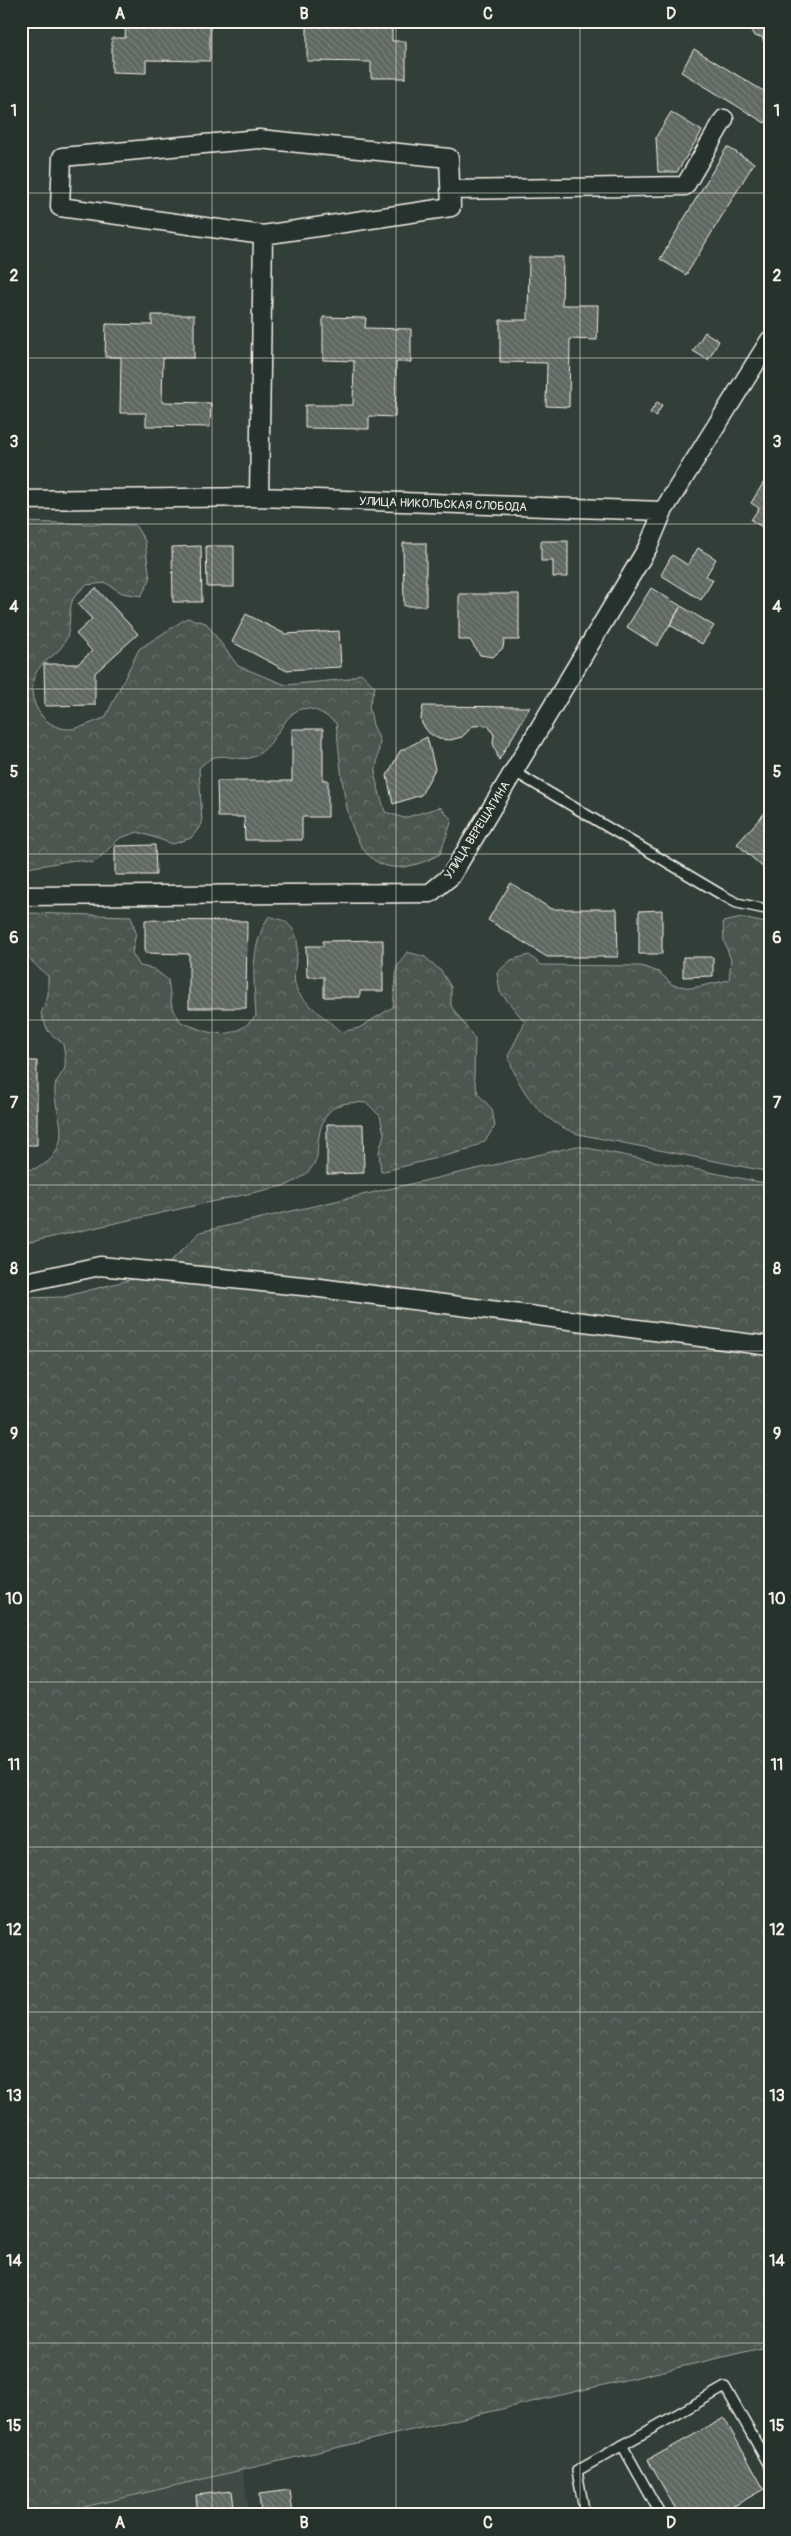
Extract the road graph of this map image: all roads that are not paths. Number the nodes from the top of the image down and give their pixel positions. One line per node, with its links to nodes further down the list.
1 (724, 119): 2 (street)
2 (450, 190): 3 (street); 3 (street)
3 (262, 235): 5 (street)
4 (770, 340): 7 (street)
5 (259, 497): 6 (street, УЛИЦА НИКОЛЬСКАЯ СЛОБОДА); 7 (street, УЛИЦА НИКОЛЬСКАЯ СЛОБОДА)
6 (21, 500)
7 (663, 512): 8 (street, УЛИЦА ВЕРЕЩАГИНА)
8 (513, 771): 9 (street, УЛИЦА ВЕРЕЩАГИНА); 10 (lane)
9 (21, 896)
10 (770, 910)
11 (21, 1283): 12 (street)
12 (770, 1346)
13 (622, 2446): 14 (lane); 16 (lane); 17 (lane)
14 (770, 2467)
15 (770, 2510): 18 (lane)
16 (585, 2515)
17 (661, 2515)
18 (769, 2515)

